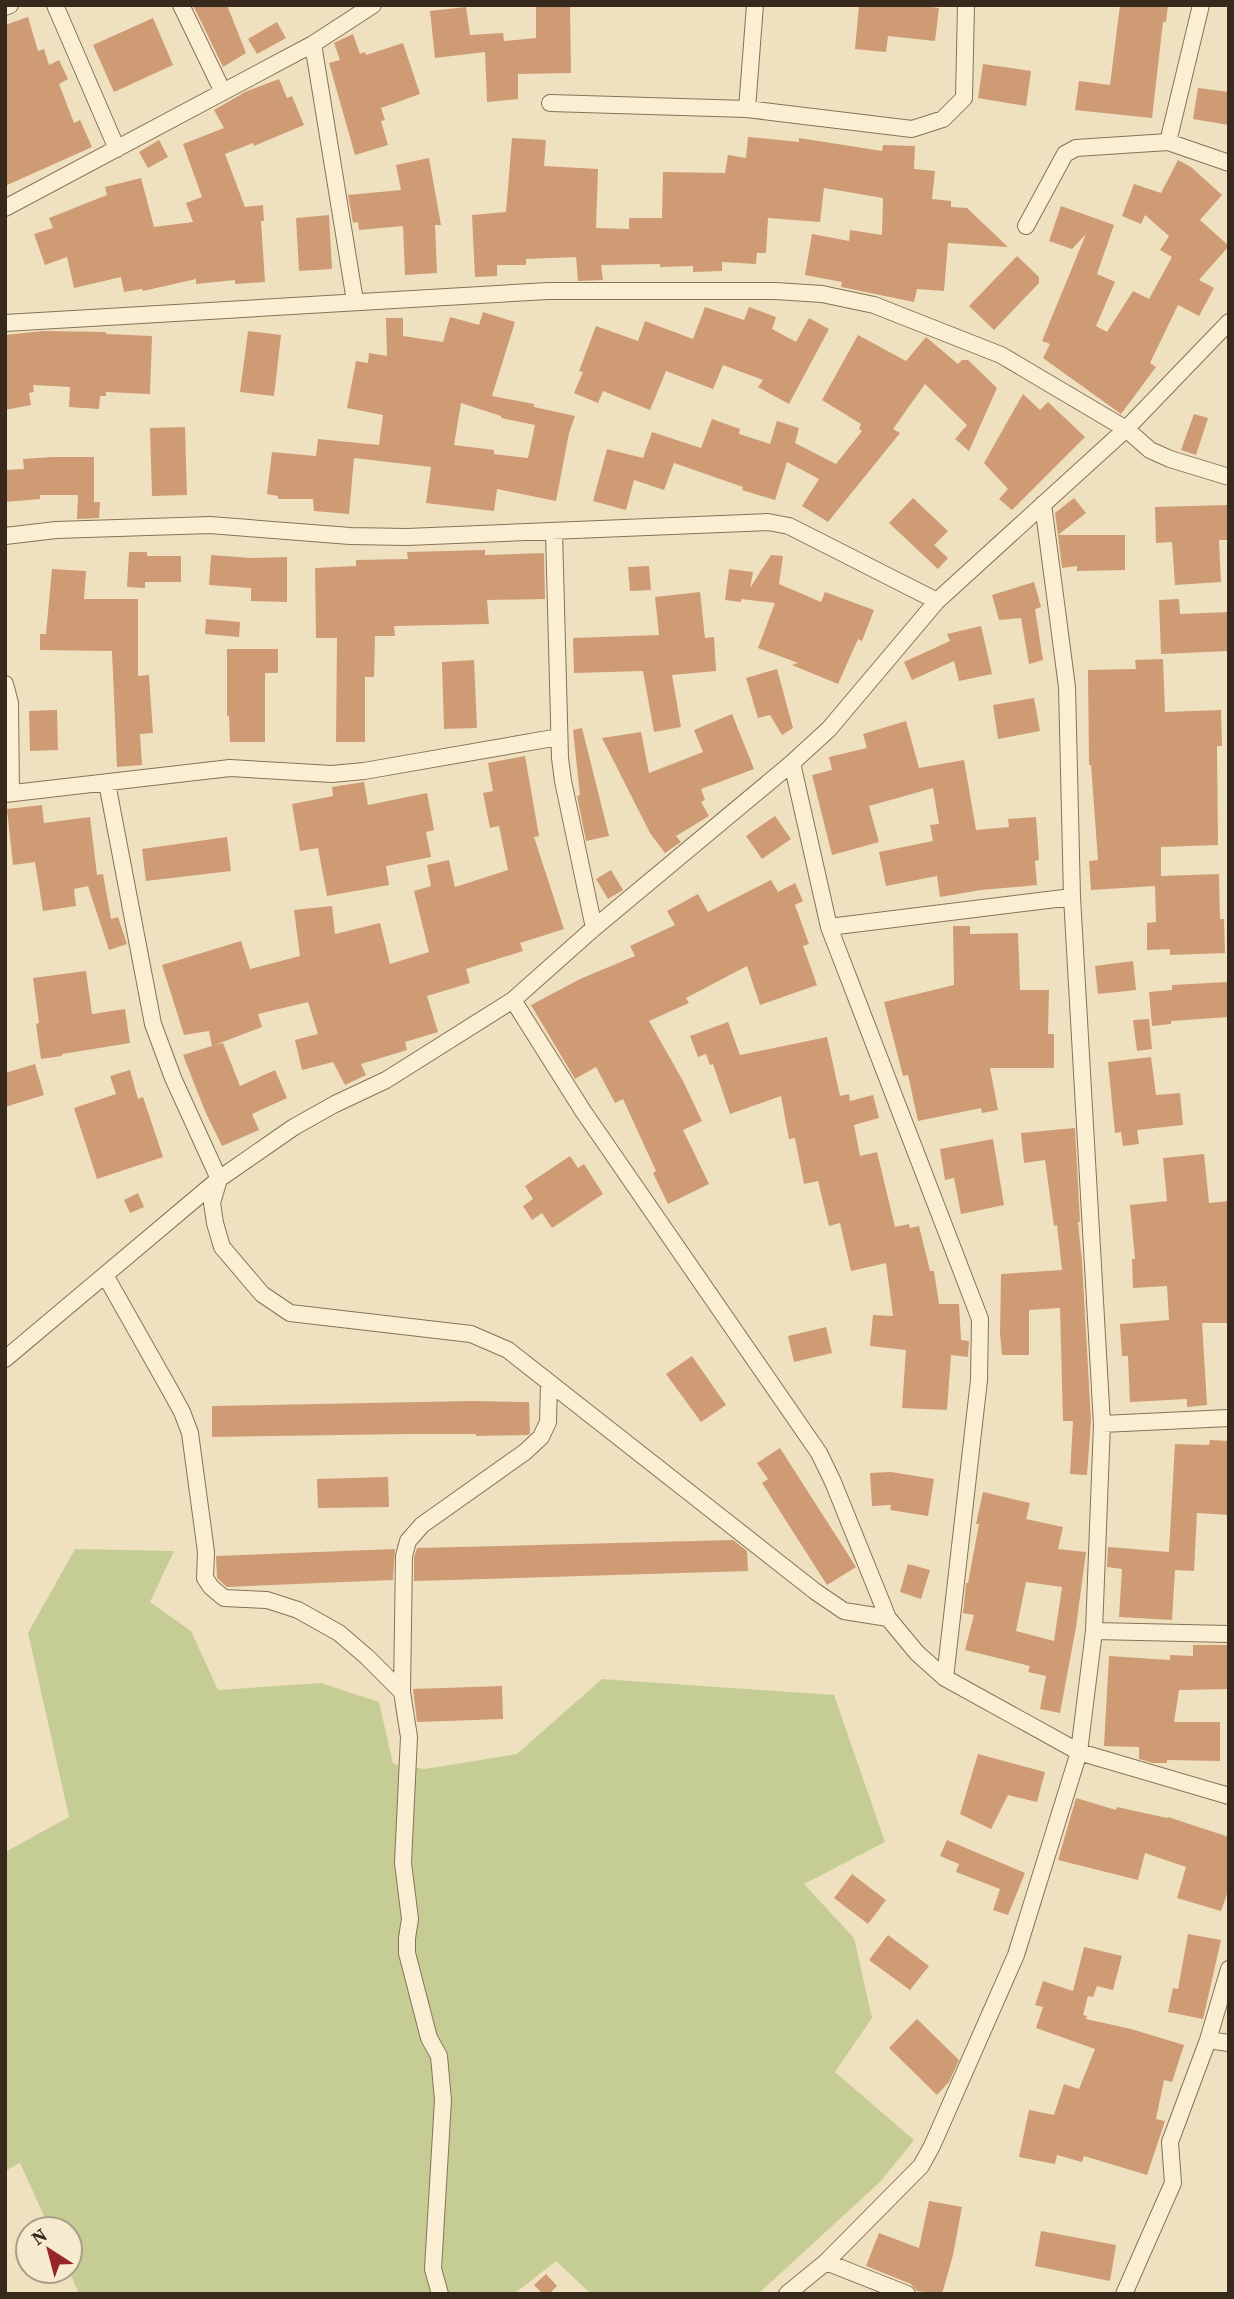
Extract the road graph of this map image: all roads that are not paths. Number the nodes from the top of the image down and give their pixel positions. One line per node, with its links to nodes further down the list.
1 (55, 5): 12 (street)
2 (181, 5): 8 (street)
3 (373, 5): 7 (street)
4 (755, 5): 10 (street)
5 (966, 5): 10 (street)
6 (1201, 5): 11 (street)
7 (313, 44): 8 (street); 16 (street)
8 (223, 92): 12 (street)
9 (550, 103): 10 (street)
10 (747, 109)
11 (1168, 142): 13 (street); 15 (street)
12 (117, 149): 14 (street)
13 (1229, 163)
14 (5, 208)
15 (1026, 226)
16 (355, 301): 18 (street); 19 (street)
17 (1229, 322): 19 (street)
18 (5, 323)
19 (1126, 429): 20 (street); 21 (street)
20 (1229, 477)
21 (1043, 504): 25 (street); 31 (street)
22 (554, 532): 23 (street); 25 (street); 27 (street)
23 (9, 536): 24 (street)
24 (5, 553)
25 (937, 601): 28 (street)
26 (5, 684): 30 (street)
27 (559, 737): 29 (street); 32 (street)
28 (792, 763): 32 (street); 33 (street)
29 (107, 783): 30 (street); 35 (street)
30 (8, 794)
31 (1072, 897): 33 (street); 40 (street)
32 (594, 928): 34 (street)
33 (829, 928): 44 (street)
34 (513, 1000): 35 (street); 41 (street)
35 (219, 1179): 36 (street); 38 (street)
36 (105, 1275): 37 (street); 45 (street)
37 (5, 1359)
38 (549, 1383): 41 (street); 45 (street)
39 (1229, 1419): 40 (street)
40 (1102, 1424): 42 (street)
41 (888, 1618): 44 (street)
42 (1094, 1631): 43 (street); 46 (street)
43 (1229, 1634)
44 (945, 1678): 46 (street)
45 (402, 1692): 52 (street)
46 (1079, 1752): 47 (street); 51 (street)
47 (1229, 1796)
48 (1229, 1969): 49 (street)
49 (1208, 2040): 50 (street); 55 (street)
50 (1229, 2043)
51 (826, 2262): 53 (street); 54 (street)
52 (440, 2294)
53 (787, 2294)
54 (907, 2294)
55 (1124, 2294)

